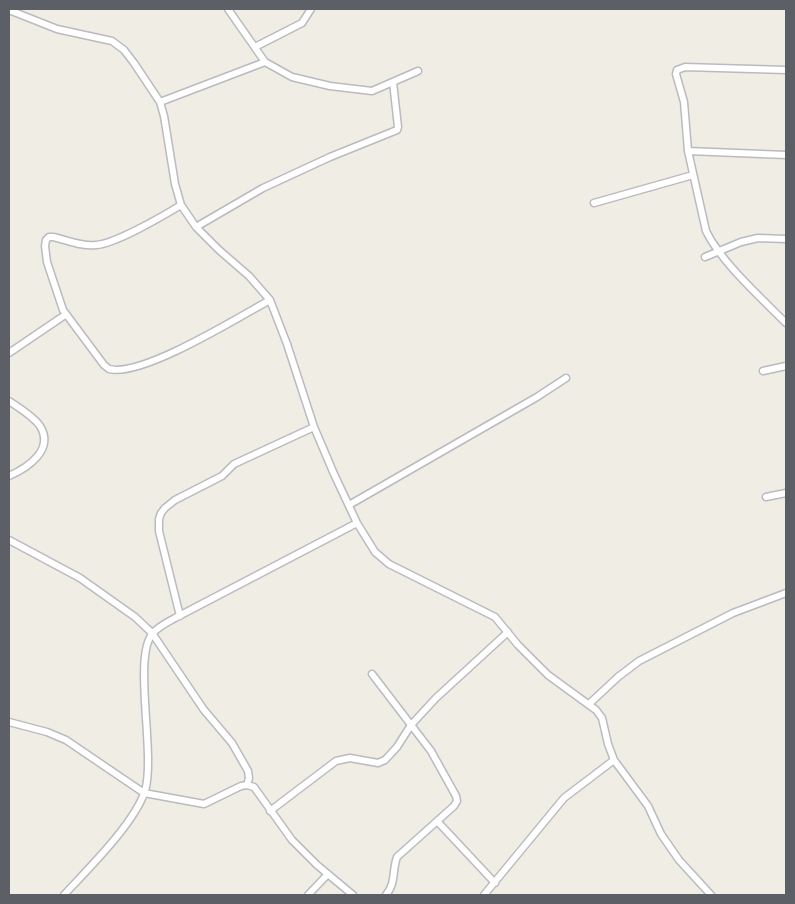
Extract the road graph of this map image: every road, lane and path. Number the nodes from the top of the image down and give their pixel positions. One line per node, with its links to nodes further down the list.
1 (228, 9): 4 (street)
2 (311, 9): 4 (street)
3 (9, 10): 9 (street)
4 (255, 47): 5 (street)
5 (264, 62): 8 (street); 9 (street)
6 (786, 70): 10 (street)
7 (418, 71): 8 (street)
8 (393, 82): 15 (street)
9 (160, 102): 14 (street)
10 (688, 151): 11 (street); 12 (street)
11 (786, 155)
12 (693, 175): 13 (street); 17 (street)
13 (594, 203)
14 (181, 205): 15 (street); 20 (street)
15 (196, 227): 19 (street)
16 (786, 239): 17 (street)
17 (720, 251): 18 (street); 21 (street)
18 (705, 257)
19 (270, 300): 20 (street); 27 (street)
20 (66, 314): 22 (street)
21 (786, 323)
22 (9, 353)
23 (786, 366): 24 (street)
24 (763, 371)
25 (566, 378): 31 (street)
26 (9, 401): 28 (street)
27 (314, 427): 31 (street); 35 (street)
28 (9, 476)
29 (786, 493): 30 (street)
30 (766, 497)
31 (349, 505): 32 (street)
32 (357, 523): 35 (street); 36 (street)
33 (9, 540): 37 (street)
34 (786, 593): 39 (street)
35 (180, 616): 37 (street)
36 (508, 632): 39 (street); 41 (street)
37 (152, 633): 43 (street); 44 (street)
38 (372, 674): 41 (street)
39 (590, 704): 42 (street)
40 (9, 722): 44 (street)
41 (411, 725): 45 (street); 46 (street)
42 (614, 760): 48 (street); 54 (street)
43 (248, 785): 44 (street); 45 (street)
44 (144, 793): 50 (street)
45 (270, 811): 47 (street)
46 (437, 821): 48 (street); 53 (street)
47 (328, 874): 51 (street); 52 (street)
48 (495, 883): 49 (street)
49 (488, 894)
50 (64, 895)
51 (308, 895)
52 (353, 895)
53 (386, 895)
54 (711, 895)

